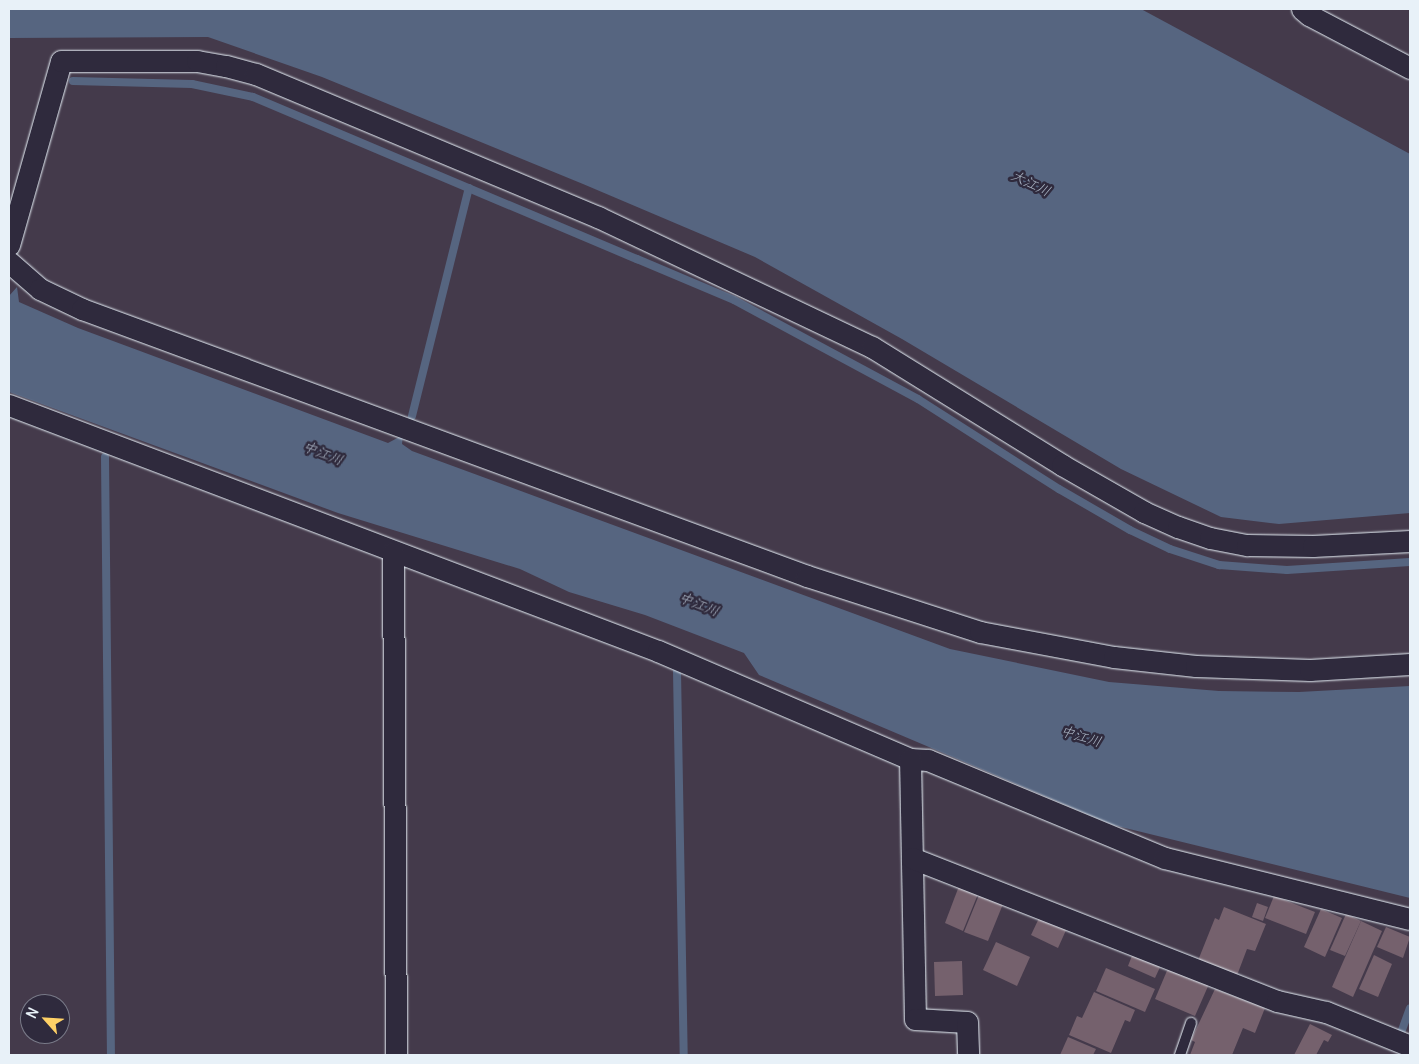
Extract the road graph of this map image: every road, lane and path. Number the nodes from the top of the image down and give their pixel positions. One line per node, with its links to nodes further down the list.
1 (1302, 9): 2 (street)
2 (1410, 68)
3 (9, 245): 6 (street)
4 (9, 262): 8 (street)
5 (9, 405): 7 (street)
6 (1410, 541)
7 (393, 552): 9 (street); 14 (street)
8 (1410, 664)
9 (910, 760): 10 (street); 11 (street)
10 (912, 858): 13 (street); 15 (street)
11 (1410, 919)
12 (1191, 1023): 16 (lane)
13 (1410, 1046)
14 (396, 1055)
15 (968, 1055)
16 (1180, 1055)

